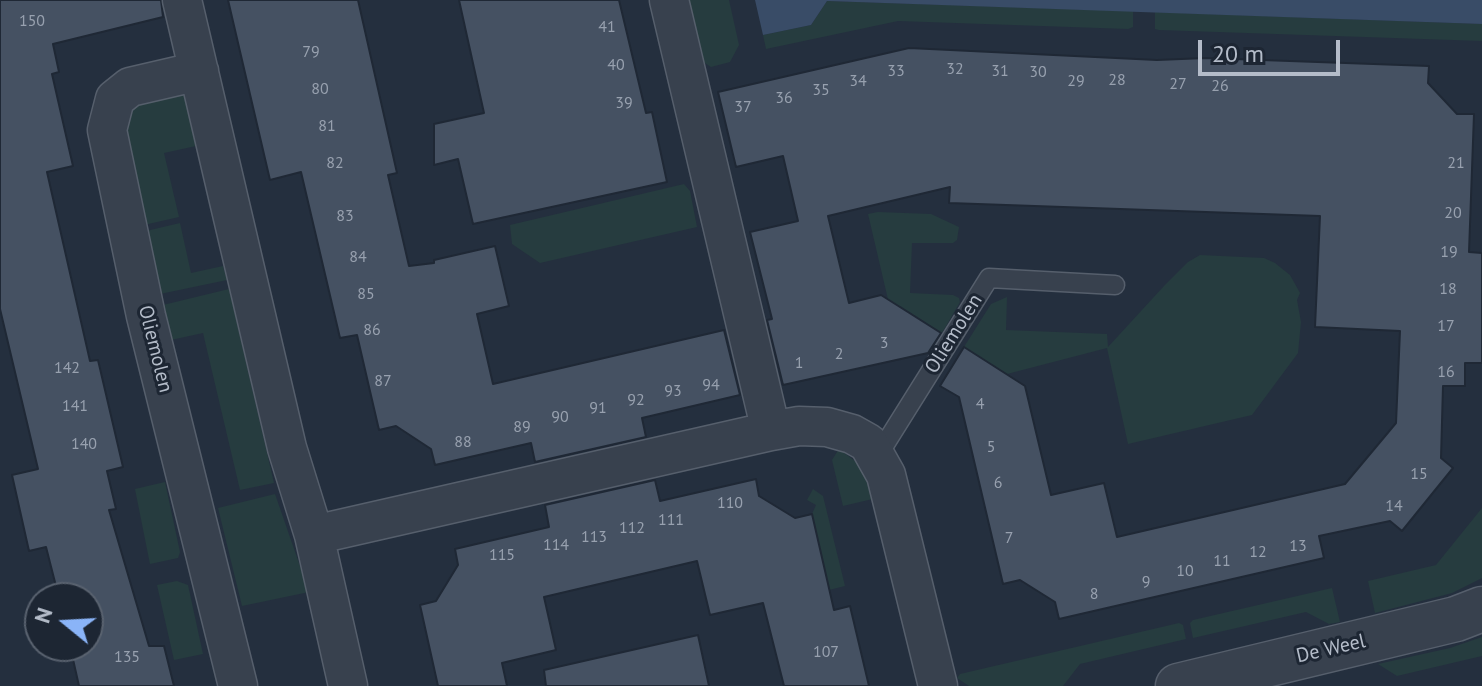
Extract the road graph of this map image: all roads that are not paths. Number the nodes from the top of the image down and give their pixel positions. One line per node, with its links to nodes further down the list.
1 (182, 0): 3 (street)
2 (669, 0): 5 (street)
3 (199, 71): 7 (street); 9 (street, Oliemolen)
4 (1115, 285): 6 (lane, Oliemolen)
5 (771, 431): 6 (street); 7 (street)
6 (877, 457): 11 (street)
7 (314, 535): 10 (street)
8 (1482, 609): 12 (street, De Weel)
9 (238, 686)
10 (348, 686)
11 (938, 686)
12 (1178, 686)

